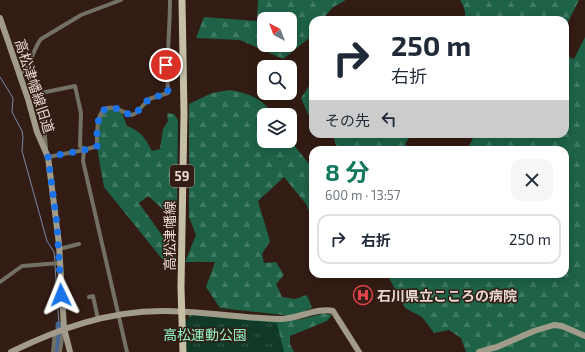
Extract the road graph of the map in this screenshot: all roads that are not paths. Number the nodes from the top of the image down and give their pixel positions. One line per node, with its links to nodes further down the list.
1 (121, 0): 5 (street)
2 (170, 0): 9 (street)
3 (182, 0): 16 (main road, 高松津幡線 / 59)
4 (0, 18): 6 (street, 高松津幡線旧道)
5 (29, 61): 6 (street); 7 (street)
6 (18, 74): 8 (street, 高松津幡線旧道)
7 (41, 93): 8 (street); 9 (street)
8 (44, 150): 10 (street, 高松津幡線旧道)
9 (84, 150): 10 (street); 17 (street)
10 (48, 157): 12 (street, 高松津幡線旧道)
11 (79, 244): 12 (street)
12 (59, 249): 13 (street, 高松津幡線旧道)
13 (57, 263): 14 (street); 19 (street, 高松津幡線旧道)
14 (0, 282)
15 (88, 297): 18 (street)
16 (182, 312): 17 (street); 26 (main road, 高松津幡線 / 59); 27 (street)
17 (118, 315): 18 (street); 25 (street)
18 (98, 319): 19 (street)
19 (60, 330): 21 (street); 22 (street); 23 (street); 24 (street, 高松津幡線旧道)
20 (585, 336): 28 (street)
21 (11, 352)
22 (53, 352)
23 (60, 352)
24 (70, 352)
25 (127, 352)
26 (183, 352)
27 (359, 352)
28 (479, 352)

